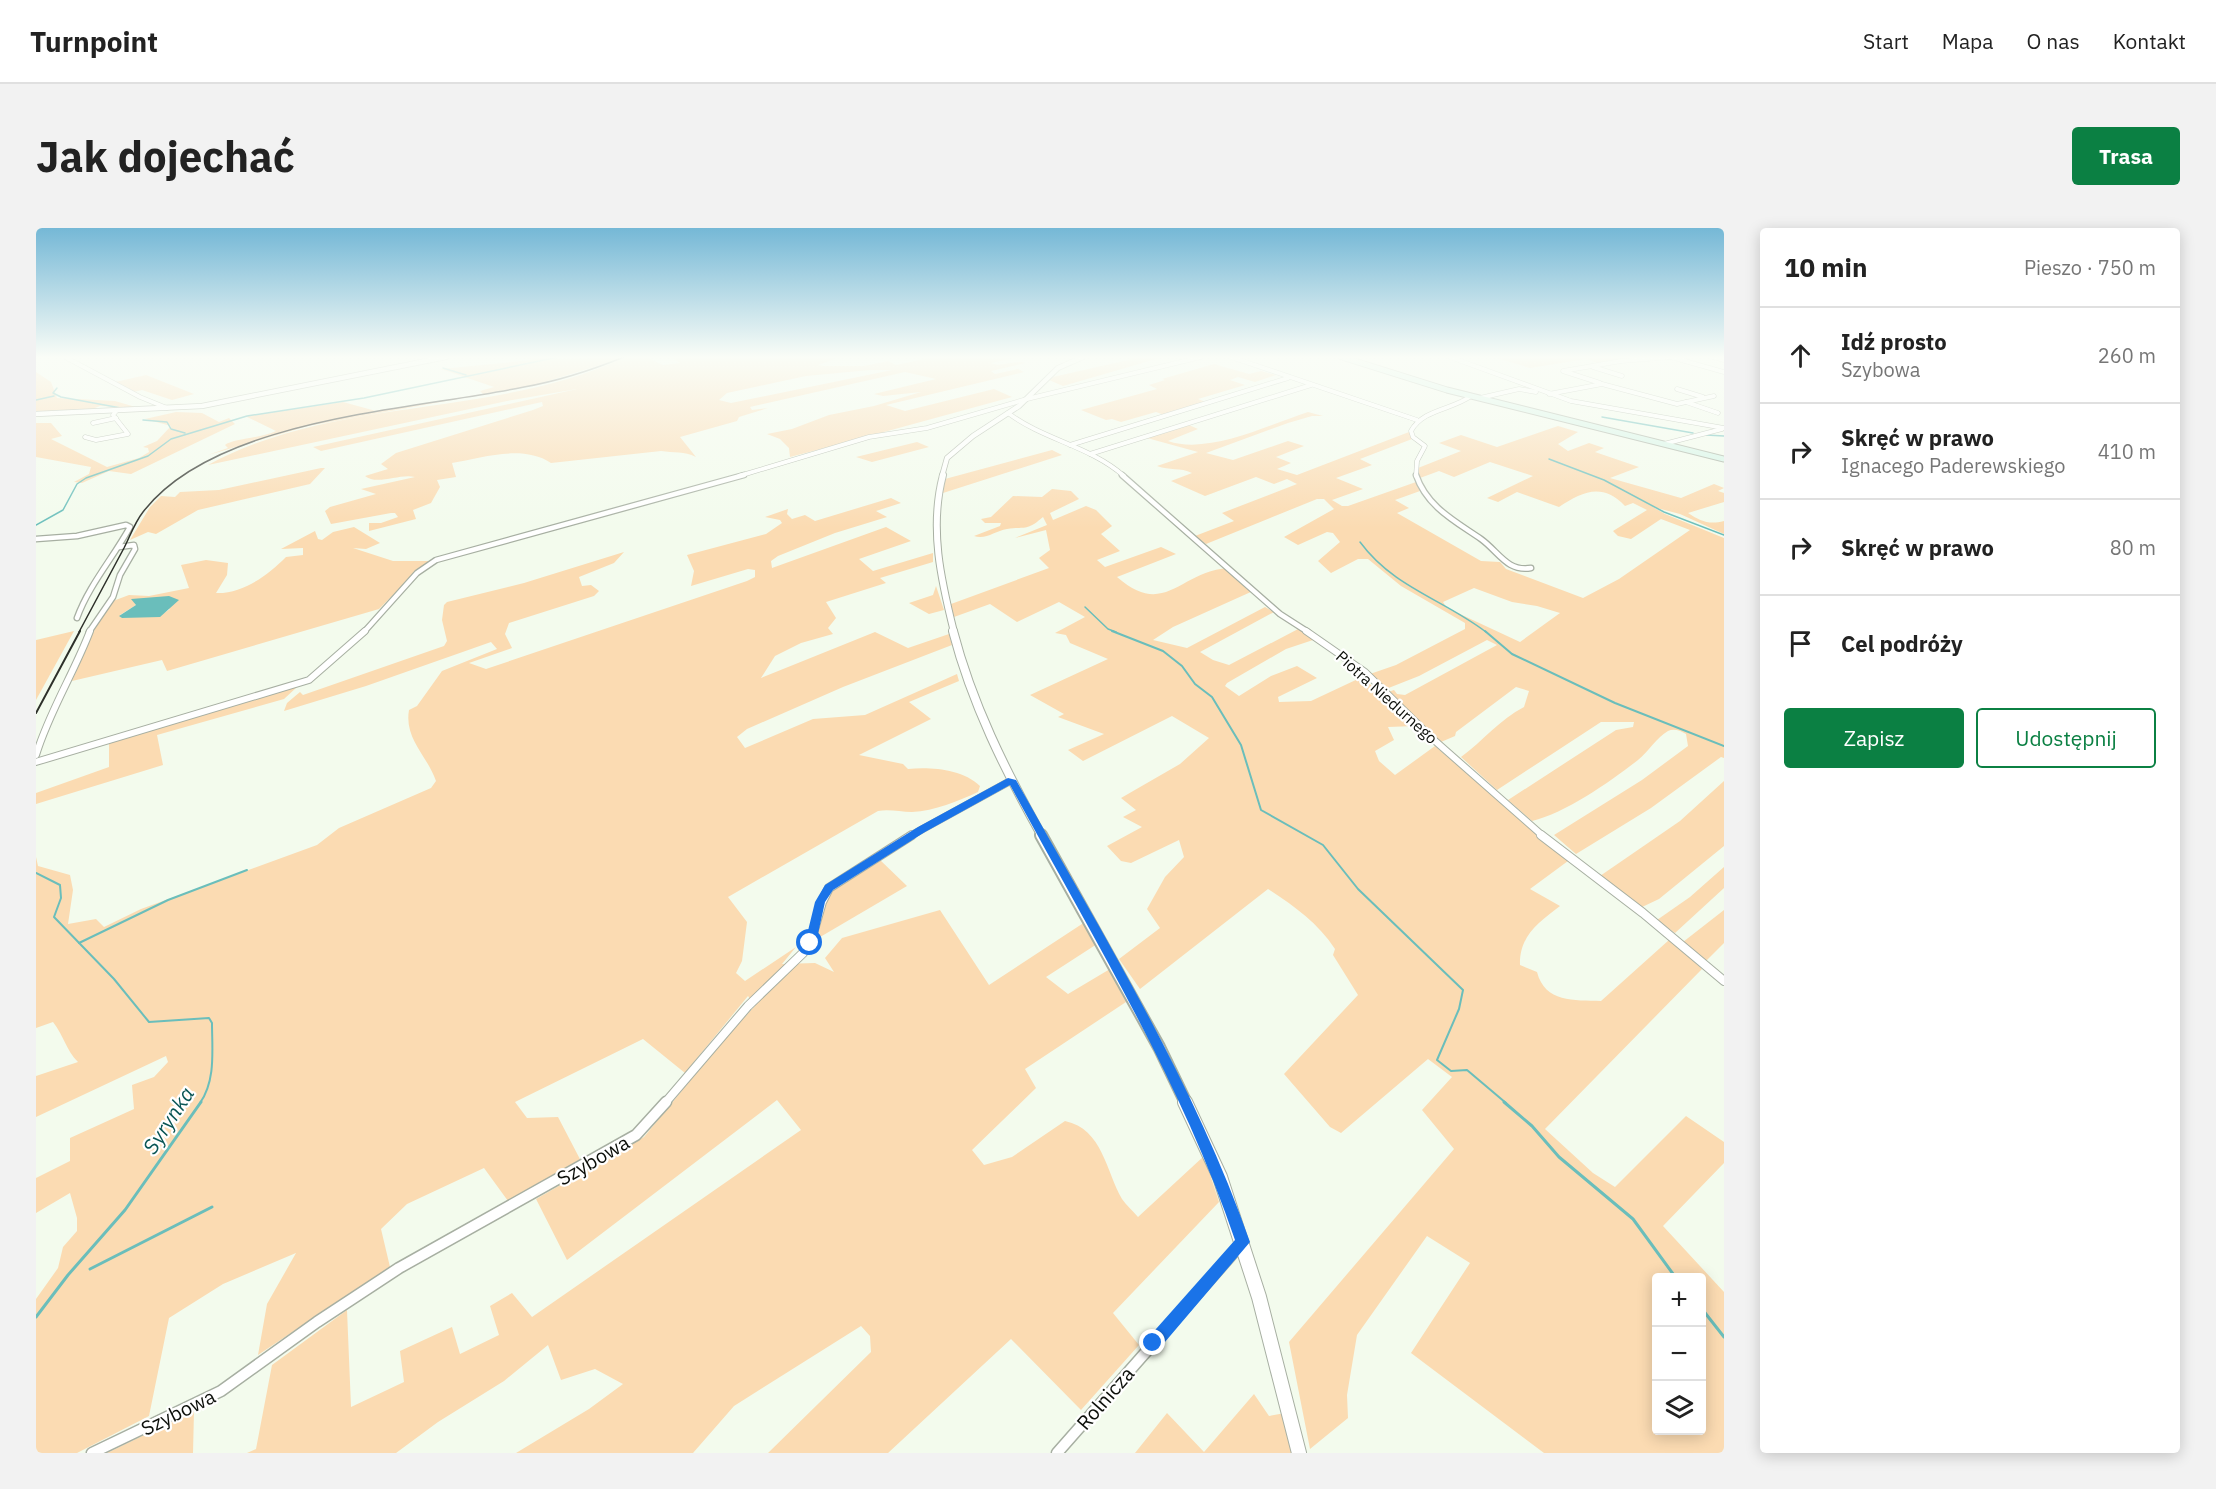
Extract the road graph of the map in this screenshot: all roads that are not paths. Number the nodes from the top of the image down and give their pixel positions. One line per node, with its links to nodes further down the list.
1 (114, 414): 11 (street)
2 (975, 414): 25 (street)
3 (1006, 414): 26 (street)
4 (1010, 414): 17 (street, Piotra Niedurnego)
5 (1179, 414): 17 (street)
6 (1218, 414): 18 (street)
7 (1399, 414): 12 (street)
8 (1435, 414): 12 (street)
9 (1545, 414): 16 (main road)
10 (1646, 414): 14 (street)
11 (116, 418): 13 (street); 15 (street)
12 (1417, 420): 22 (street)
13 (93, 423)
14 (1724, 428): 16 (street)
15 (85, 437)
16 (1664, 444): 19 (main road)
17 (1070, 445): 18 (street, Piotra Niedurnego)
18 (1090, 454): 27 (street, Piotra Niedurnego)
19 (1724, 459)
20 (36, 539): 21 (street)
21 (119, 546): 23 (street); 24 (street)
22 (1531, 568)
23 (76, 618)
24 (36, 755)
25 (36, 762)
26 (1012, 780): 28 (street); 29 (street, Szybowa)
27 (1724, 981)
28 (1242, 1242): 30 (street, Rolnicza); 31 (street)
29 (92, 1453)
30 (1058, 1453)
31 (1299, 1453)

